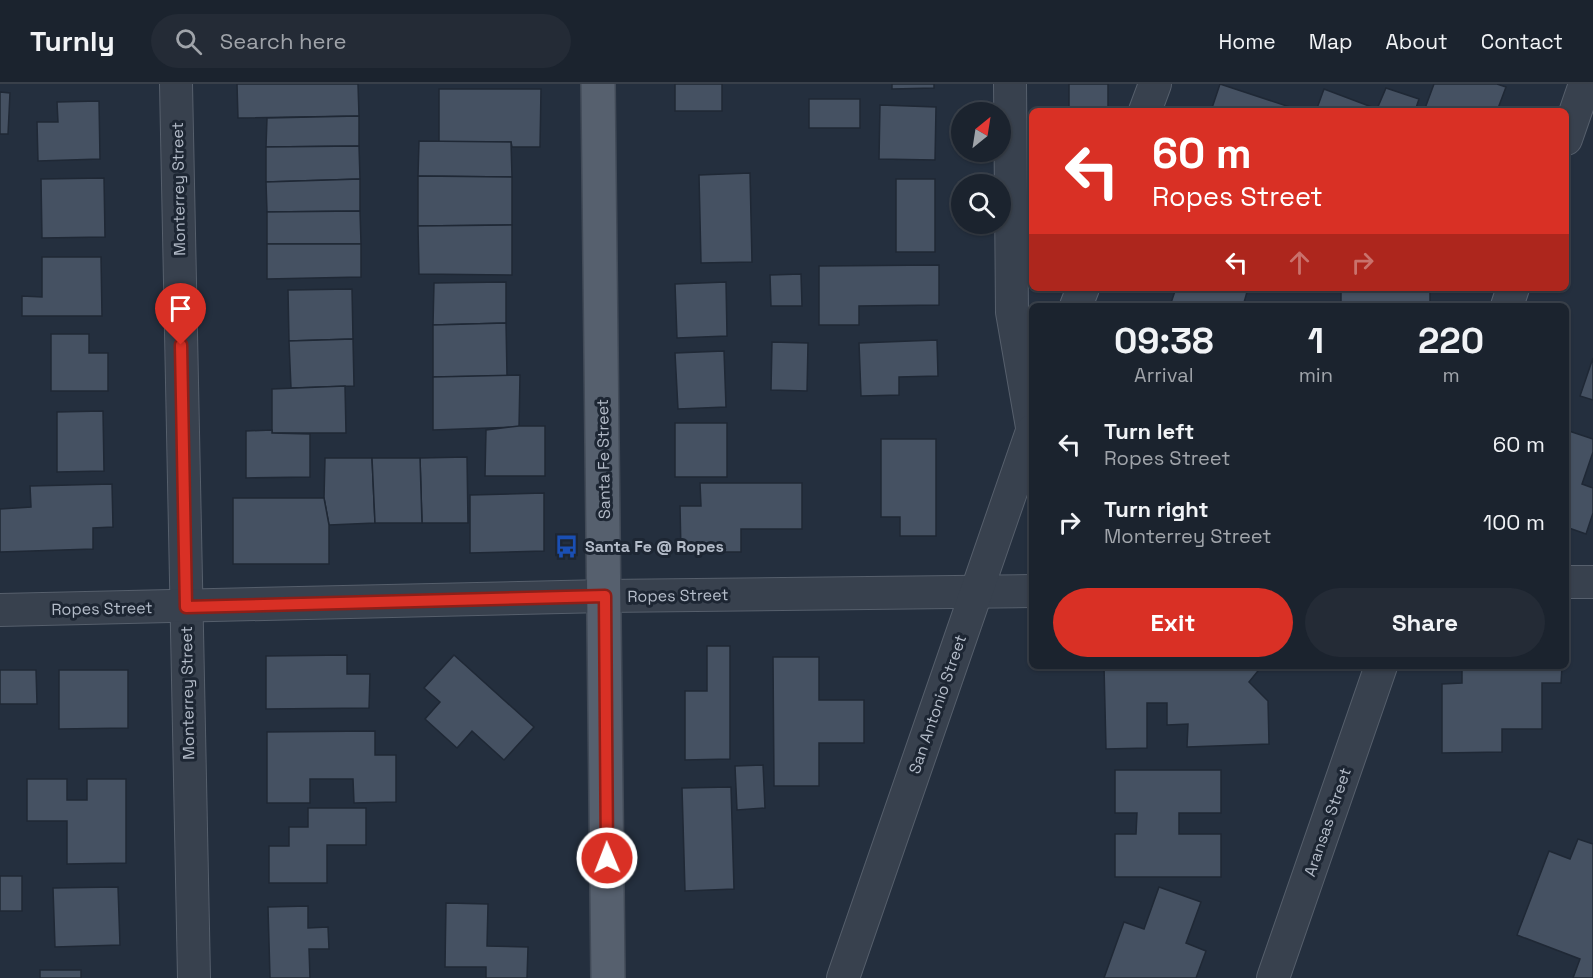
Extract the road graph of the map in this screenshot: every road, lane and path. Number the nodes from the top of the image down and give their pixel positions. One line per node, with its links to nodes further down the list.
1 (176, 84): 15 (street, Monterrey Street)
2 (598, 84): 14 (main road, Santa Fe Street)
3 (1010, 84): 8 (street)
4 (1155, 84): 6 (street)
5 (1585, 84): 7 (street)
6 (1146, 108)
7 (1569, 130)
8 (1029, 411)
9 (1029, 438): 13 (street, San Antonio Street)
10 (1569, 582): 11 (street)
11 (1593, 582)
12 (1029, 591): 13 (street, Ropes Street)
13 (975, 592): 14 (street, Ropes Street); 20 (street, San Antonio Street)
14 (605, 596): 15 (street, Ropes Street); 19 (main road, Santa Fe Street)
15 (186, 607): 16 (street, Ropes Street); 18 (street, Monterrey Street)
16 (0, 610)
17 (1380, 669): 21 (street, Aransas Street)
18 (194, 978)
19 (608, 978)
20 (843, 978)
21 (1273, 978)

